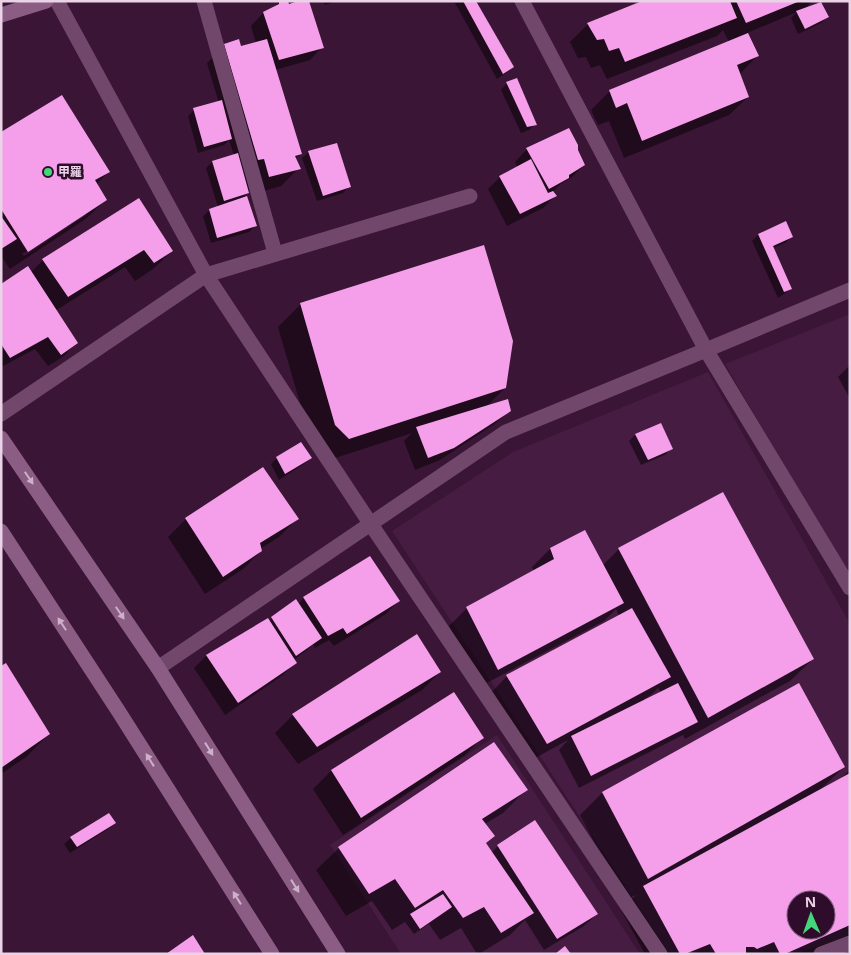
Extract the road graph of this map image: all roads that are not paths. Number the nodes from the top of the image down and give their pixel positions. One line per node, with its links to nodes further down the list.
1 (46, 1): 5 (street)
2 (57, 1): 8 (street)
3 (204, 1): 7 (street)
4 (522, 1): 10 (street)
5 (1, 15)
6 (470, 196): 7 (street)
7 (275, 253): 8 (street)
8 (206, 275): 11 (street); 13 (street)
9 (850, 290): 10 (street)
10 (706, 350): 13 (street); 15 (street)
11 (1, 414)
12 (1, 438): 16 (street, one-way to 16)
13 (370, 522): 16 (street); 20 (street)
14 (1, 531): 18 (street, one-way to 14)
15 (850, 588)
16 (158, 668): 19 (street, one-way to 19)
17 (850, 943): 21 (street)
18 (272, 954)
19 (338, 954)
20 (660, 954)
21 (820, 954)

